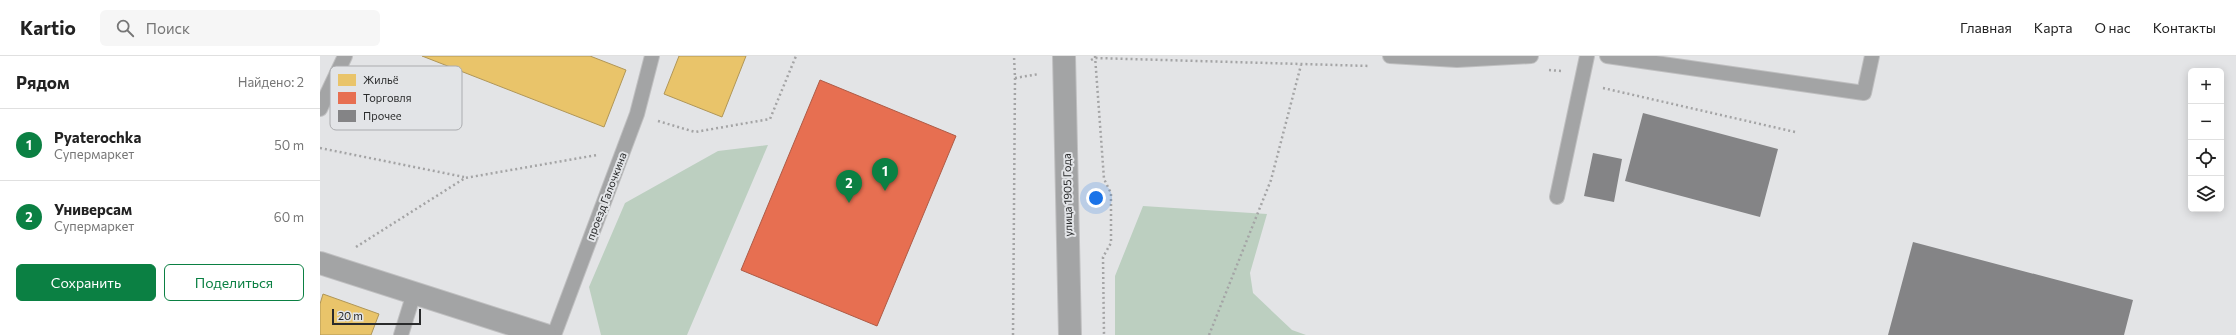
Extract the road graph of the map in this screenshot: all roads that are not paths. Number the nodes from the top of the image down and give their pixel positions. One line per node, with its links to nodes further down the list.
1 (345, 56): 9 (lane)
2 (652, 56): 17 (lane, проезд Галочкина)
3 (1064, 56): 18 (street, улица 1905 Года)
4 (1390, 56): 5 (lane)
5 (1531, 56)
6 (1587, 56): 12 (lane)
7 (1607, 56): 8 (lane)
8 (1872, 56)
9 (340, 66)
10 (330, 88): 11 (lane)
11 (320, 109)
12 (1557, 197)
13 (324, 264): 14 (street)
14 (414, 293): 15 (lane); 16 (street)
15 (401, 335)
16 (545, 335)
17 (554, 335)
18 (1070, 335)

